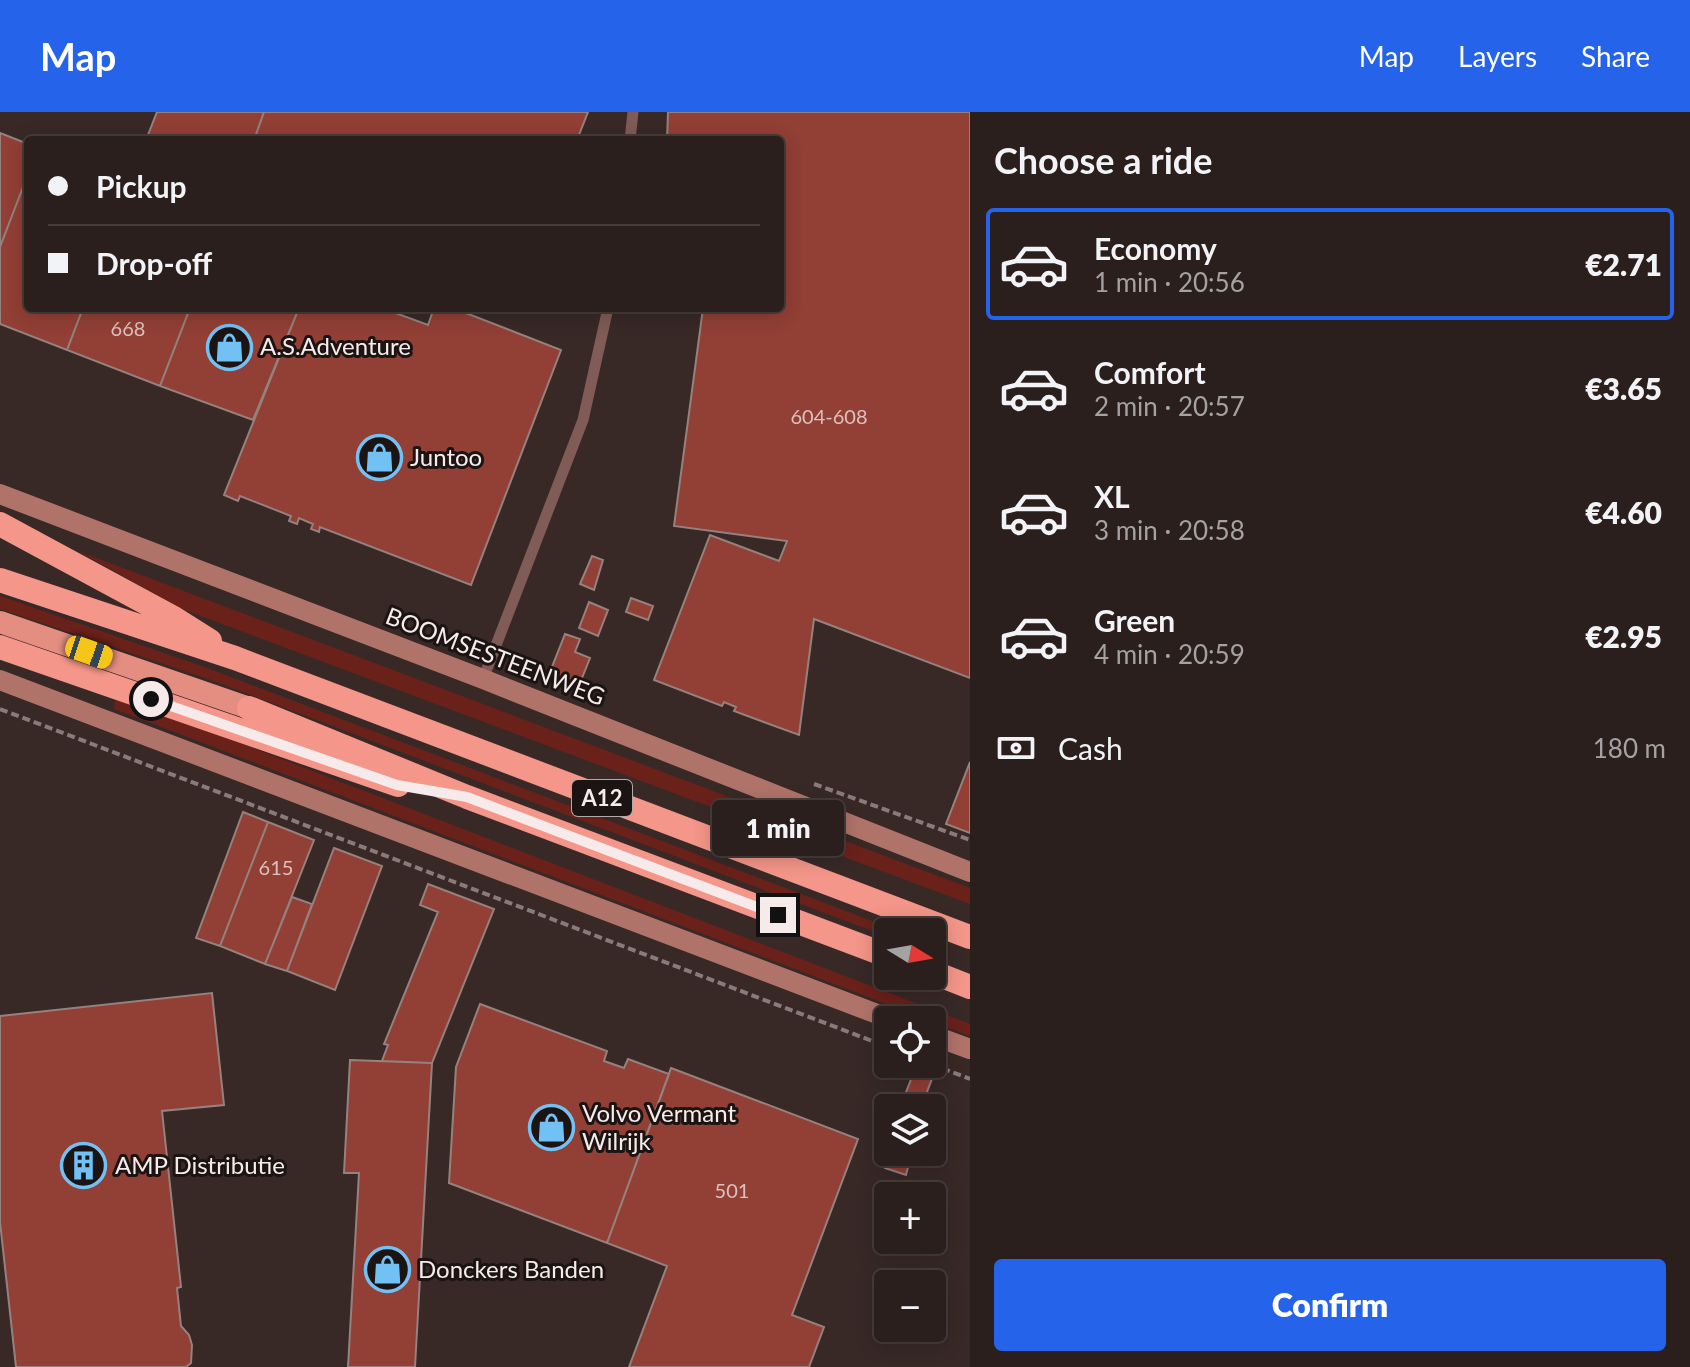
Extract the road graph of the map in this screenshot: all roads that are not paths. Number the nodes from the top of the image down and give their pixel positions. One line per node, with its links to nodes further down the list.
1 (633, 112): 2 (lane)
2 (630, 136)
3 (604, 312): 10 (lane)
4 (0, 494): 10 (main road, BOOMSESTEENWEG)
5 (0, 524): 9 (highway)
6 (0, 580): 9 (highway, A12)
7 (0, 622): 12 (highway, A12)
8 (0, 647): 13 (highway)
9 (235, 658): 15 (highway, A12)
10 (483, 679): 14 (main road, BOOMSESTEENWEG)
11 (0, 680): 19 (main road)
12 (249, 708): 13 (highway, A12)
13 (467, 797): 16 (highway, A12)
14 (970, 872)
15 (970, 937)
16 (874, 951)
17 (946, 978): 18 (highway)
18 (970, 987)
19 (874, 1013)
20 (946, 1040): 21 (main road)
21 (970, 1049)

